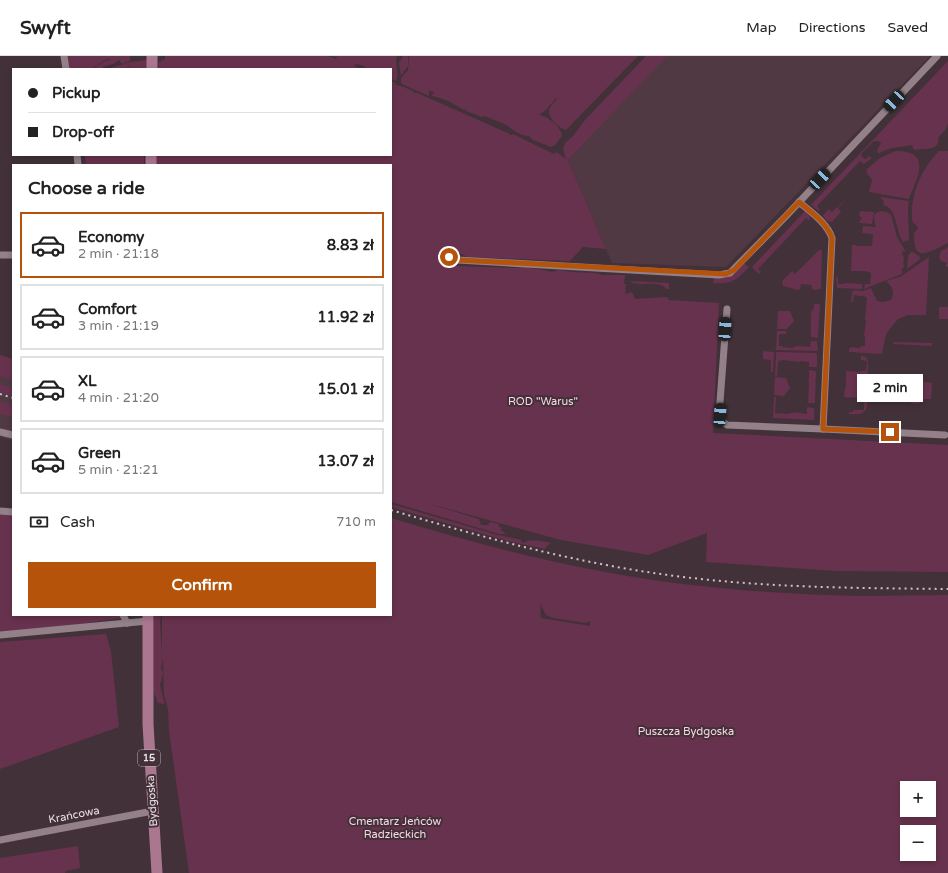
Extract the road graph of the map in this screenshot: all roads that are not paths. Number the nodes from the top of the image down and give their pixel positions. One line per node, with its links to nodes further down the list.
1 (64, 56): 4 (street)
2 (152, 56): 5 (main road)
3 (937, 56): 6 (street)
4 (66, 68)
5 (152, 68)
6 (799, 202): 9 (street); 11 (street)
7 (12, 254): 8 (street)
8 (0, 255)
9 (449, 257)
10 (726, 309): 11 (street)
11 (823, 429): 14 (street)
12 (0, 432): 13 (street)
13 (12, 435)
14 (946, 435)
15 (0, 511): 16 (street)
16 (12, 512)
17 (124, 616): 19 (street)
18 (148, 618): 19 (street); 21 (main road, Bydgoska / 15)
19 (127, 623): 20 (street)
20 (0, 635)
21 (153, 811): 22 (street, Krańcowa); 23 (main road, Bydgoska / 15)
22 (0, 840)
23 (157, 873)

